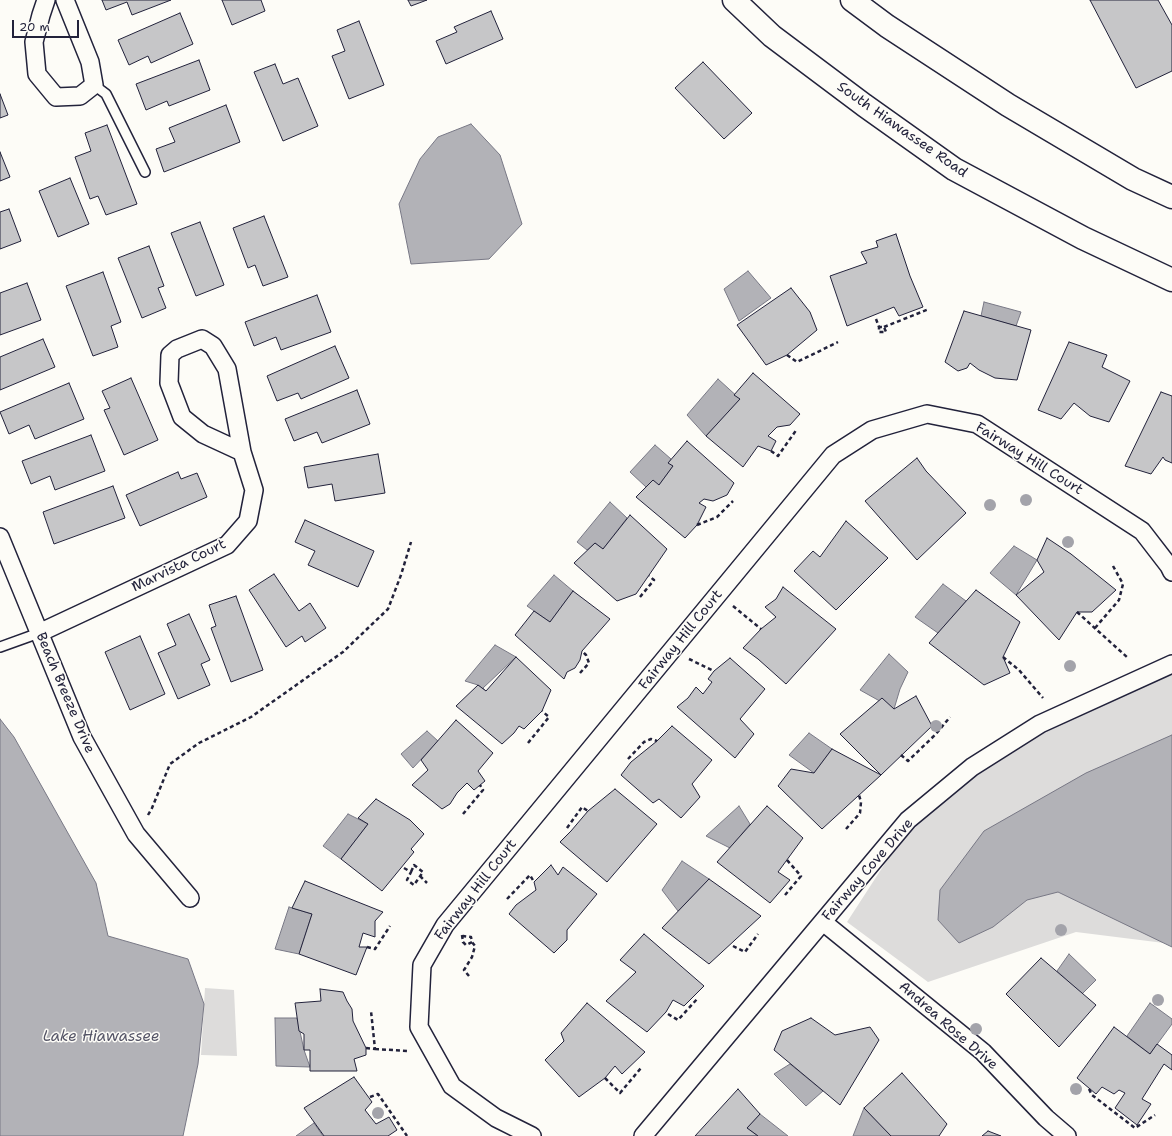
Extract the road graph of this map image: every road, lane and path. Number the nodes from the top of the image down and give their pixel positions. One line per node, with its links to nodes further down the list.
1 (46, 0): 5 (street)
2 (65, 0): 5 (street)
3 (734, 0): 8 (street, South Hiawassee Road)
4 (852, 0): 7 (street)
5 (94, 85): 6 (lane)
6 (145, 172)
7 (1172, 197)
8 (1172, 280)
9 (929, 309): 12 (path)
10 (876, 319): 11 (path)
11 (879, 327): 12 (path); 12 (path)
12 (884, 327)
13 (838, 342): 14 (path)
14 (787, 355)
15 (797, 429): 16 (path)
16 (771, 451)
17 (242, 452): 17 (street, Marvista Court); 30 (street, Marvista Court)
18 (733, 502): 19 (path)
19 (697, 525)
20 (0, 537): 30 (street, Beach Breeze Drive)
21 (411, 542): 52 (path)
22 (1113, 566): 28 (path)
23 (1172, 572): 83 (street, Fairway Hill Court)
24 (649, 576): 25 (path)
25 (640, 597)
26 (732, 606): 29 (path)
27 (1077, 612): 28 (path)
28 (1095, 628): 35 (path)
29 (761, 629)
30 (40, 633): 31 (lane); 52 (street, Beach Breeze Drive)
31 (0, 647)
32 (582, 651): 38 (path)
33 (1003, 657): 39 (path)
34 (687, 658): 37 (path)
35 (1128, 658)
36 (1172, 664): 62 (street, Fairway Cove Drive)
37 (714, 671)
38 (580, 672)
39 (1043, 698)
40 (542, 711): 43 (path)
41 (950, 717): 44 (path)
42 (657, 741): 45 (path)
43 (528, 743)
44 (901, 755)
45 (628, 759)
46 (480, 785): 49 (path)
47 (859, 796): 51 (path)
48 (588, 811): 50 (path)
49 (464, 814)
50 (567, 828)
51 (846, 830)
52 (136, 834): 60 (street, Beach Breeze Drive)
53 (787, 860): 59 (path)
54 (404, 868): 55 (path)
55 (411, 872): 56 (path); 56 (path)
56 (420, 876): 58 (path)
57 (534, 882): 61 (path)
58 (427, 883)
59 (785, 895)
60 (190, 898)
61 (508, 899)
62 (823, 922): 84 (street, Fairway Cove Drive); 85 (street, Andrea Rose Drive)
63 (390, 926): 69 (path)
64 (460, 932): 66 (path)
65 (758, 934): 68 (path)
66 (463, 936): 67 (path); 67 (path)
67 (472, 942): 70 (path)
68 (733, 946)
69 (367, 947)
70 (469, 976)
71 (698, 998): 73 (path)
72 (371, 1011): 75 (path)
73 (668, 1014)
74 (366, 1048): 75 (path)
75 (375, 1049): 76 (path)
76 (408, 1051)
77 (641, 1068): 78 (path)
78 (605, 1078)
79 (1090, 1089): 81 (path)
80 (370, 1097): 82 (path)
81 (1155, 1116)
82 (407, 1136)
83 (532, 1136)
84 (643, 1136)
85 (1068, 1136)

